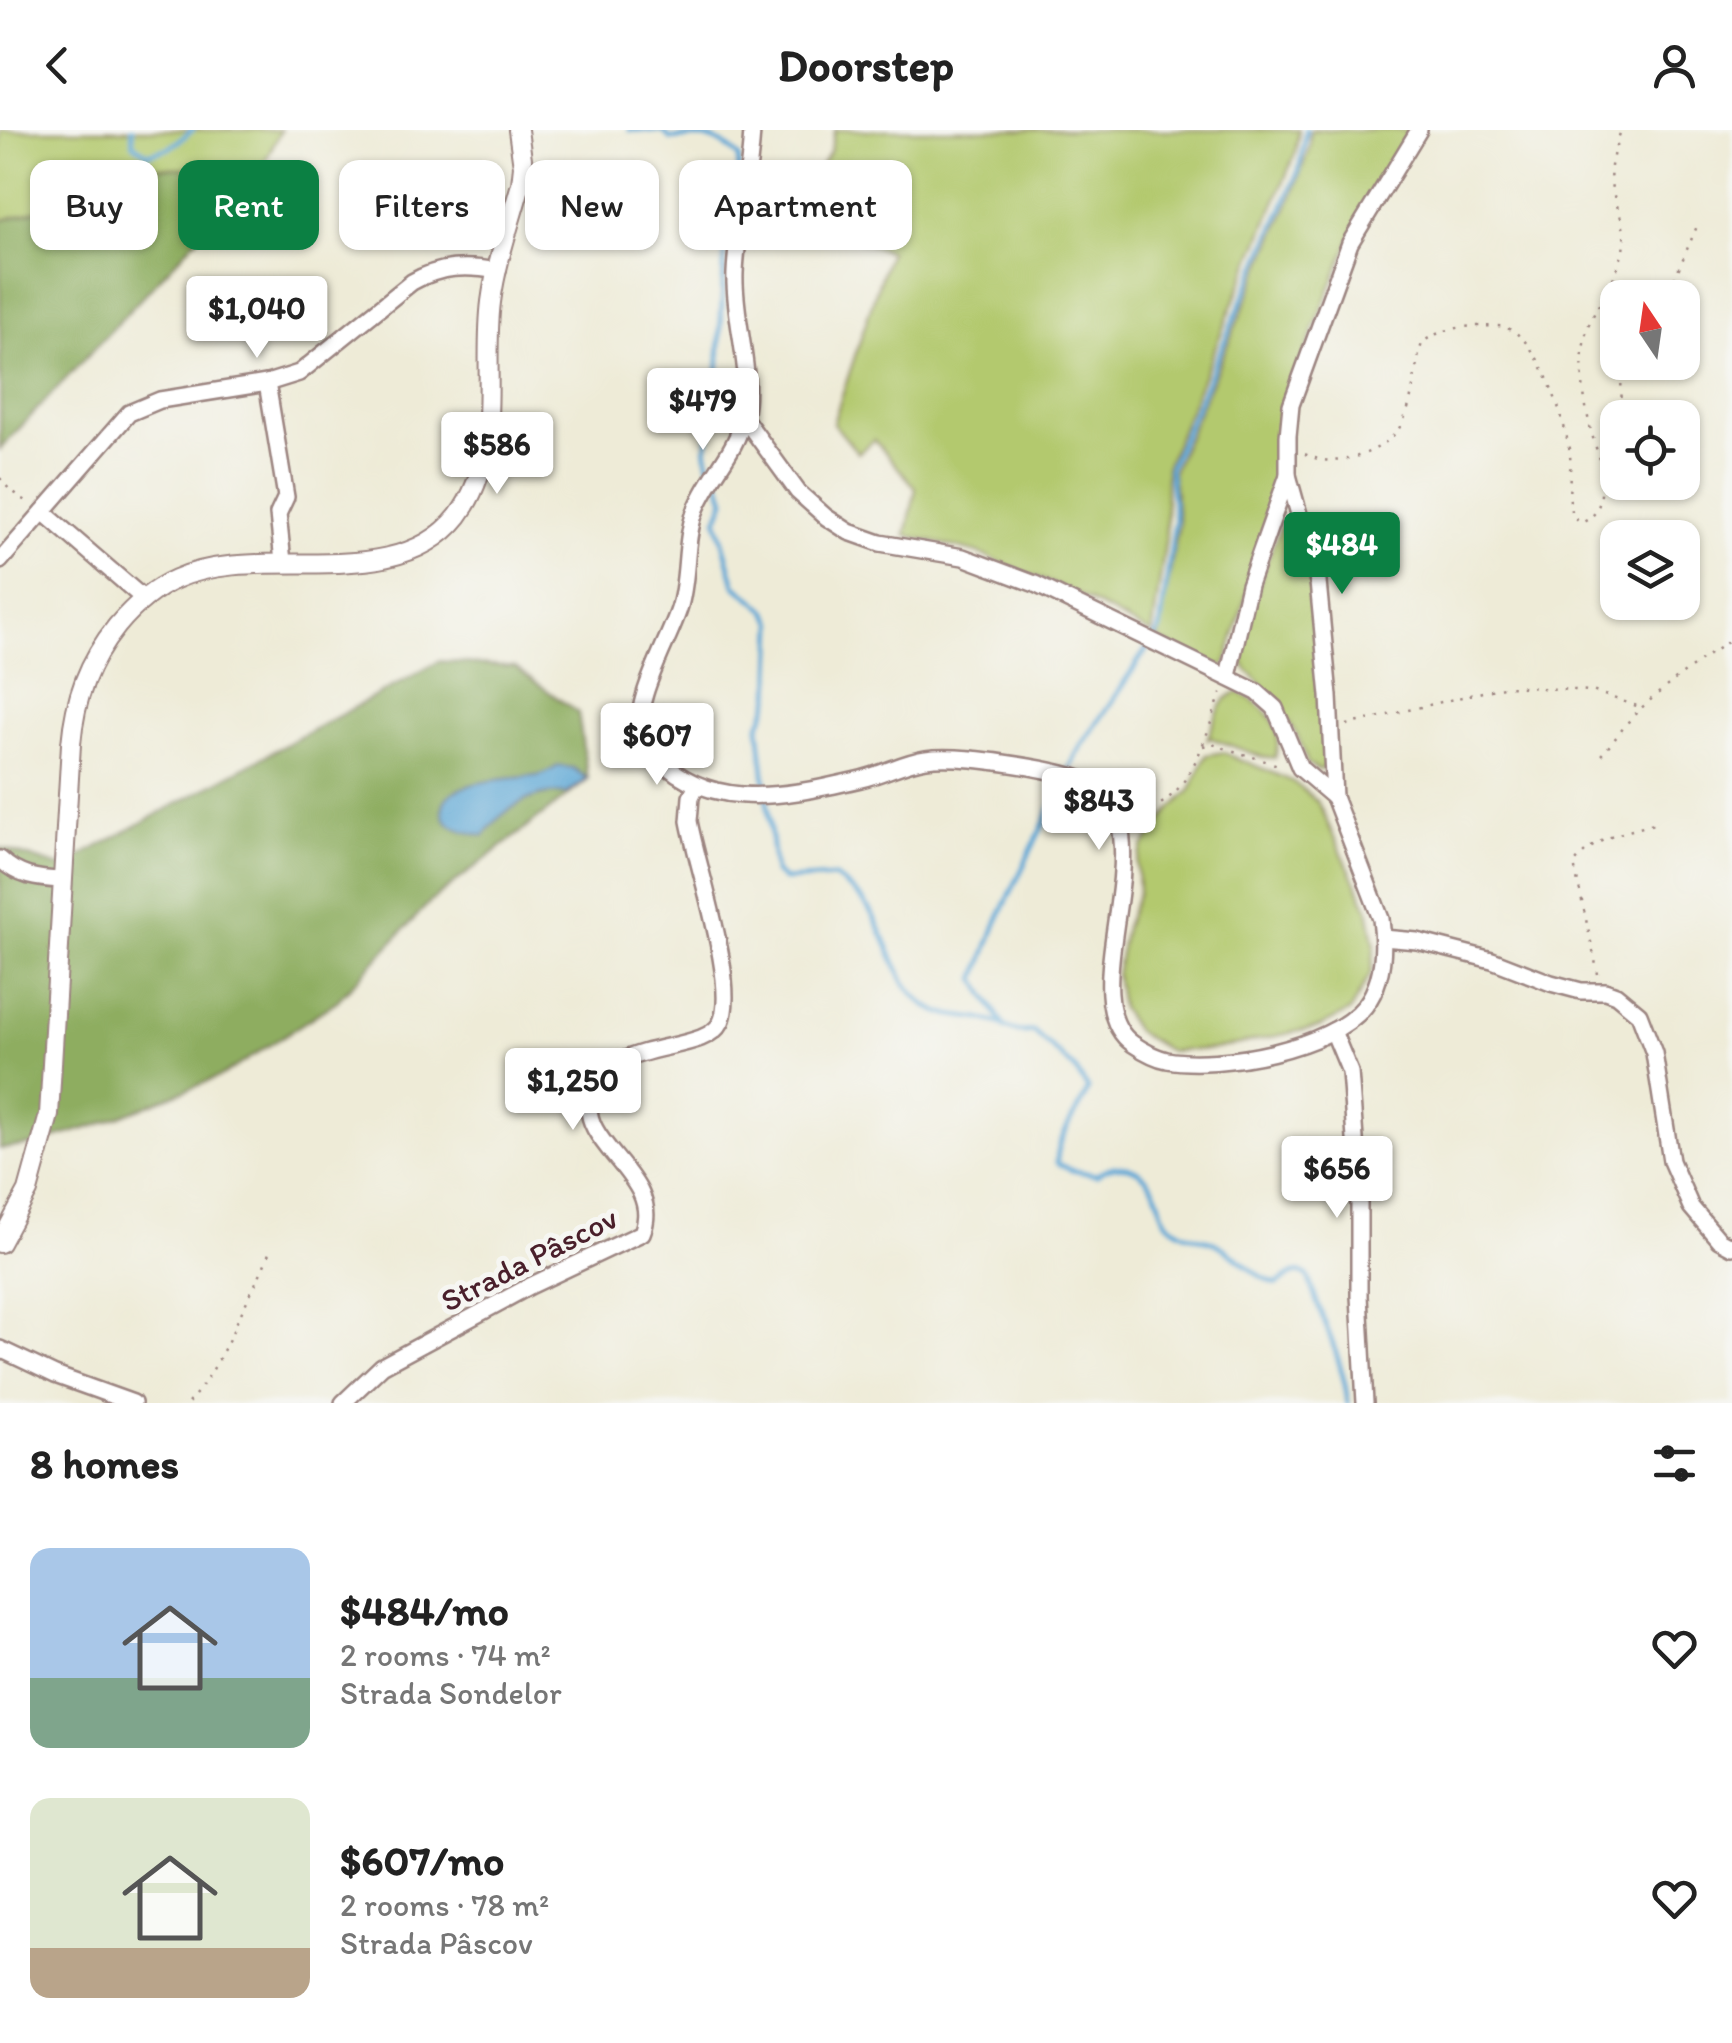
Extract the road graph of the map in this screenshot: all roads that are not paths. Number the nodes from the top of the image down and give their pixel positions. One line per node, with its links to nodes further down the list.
1 (518, 130): 4 (main road)
2 (752, 130): 6 (street)
3 (1419, 130): 7 (street)
4 (498, 271): 5 (street); 10 (main road)
5 (267, 383): 8 (street); 10 (street)
6 (744, 418): 12 (street); 13 (street)
7 (1288, 476): 12 (street); 14 (street)
8 (43, 512): 9 (street); 11 (street)
9 (0, 562)
10 (282, 562): 11 (main road)
11 (144, 599): 16 (main road)
12 (1228, 676): 14 (street)
13 (696, 787): 18 (street); 23 (street, Strada Pâscov)
14 (1334, 797): 17 (street)
15 (0, 859): 16 (street)
16 (62, 880): 19 (main road)
17 (1384, 938): 18 (street); 20 (street)
18 (1333, 1032): 24 (street)
19 (0, 1243)
20 (1732, 1246)
21 (0, 1350): 22 (street)
22 (133, 1403)
23 (343, 1403)
24 (1365, 1403)

